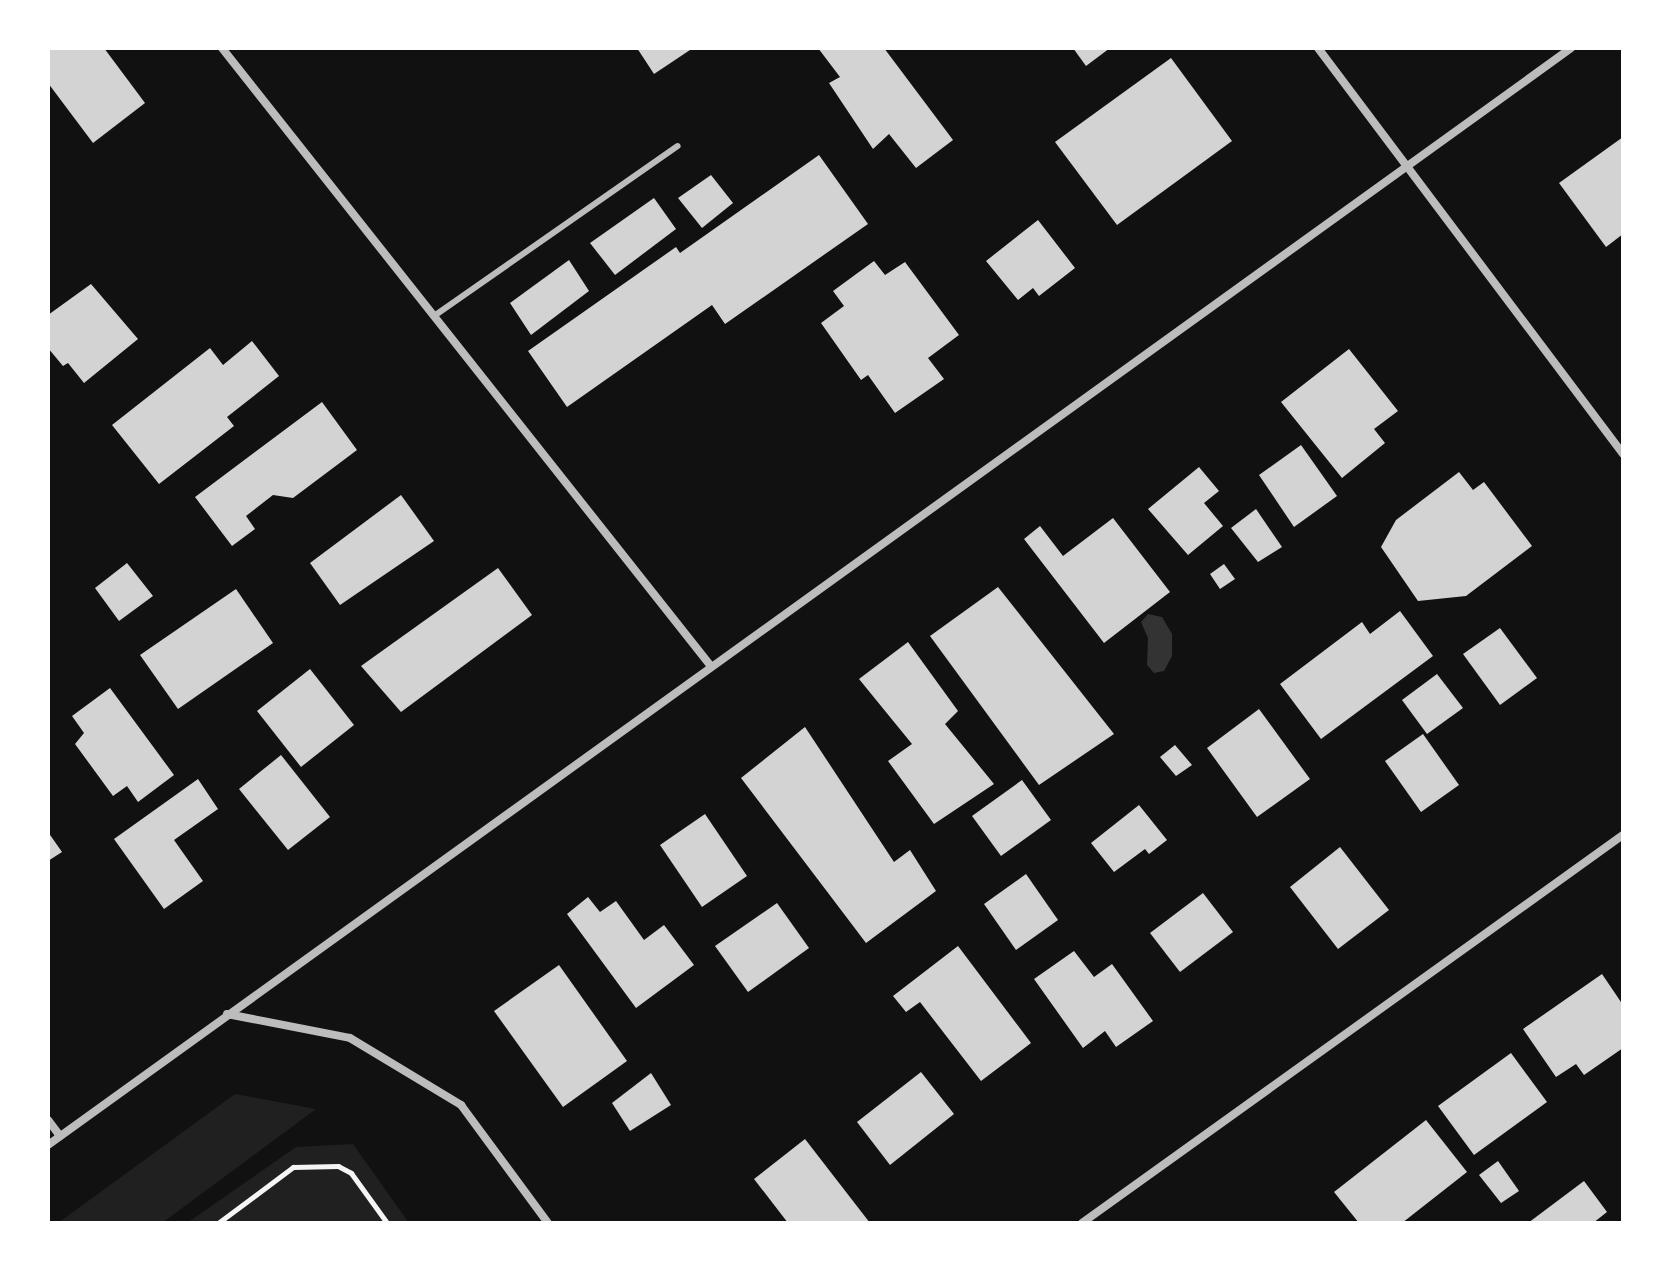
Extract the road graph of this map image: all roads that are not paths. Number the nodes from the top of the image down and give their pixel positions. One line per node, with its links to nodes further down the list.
1 (222, 48): 6 (street)
2 (1318, 48): 5 (street)
3 (1571, 48): 5 (street)
4 (678, 146): 6 (lane)
5 (1408, 168): 7 (street); 8 (street)
6 (434, 316): 8 (street)
7 (1623, 454)
8 (710, 665): 10 (street)
9 (1623, 835): 15 (street)
10 (227, 1014): 12 (street); 14 (street)
11 (48, 1120): 12 (street)
12 (60, 1136): 13 (street)
13 (48, 1145)
14 (548, 1223)
15 (1082, 1223)

